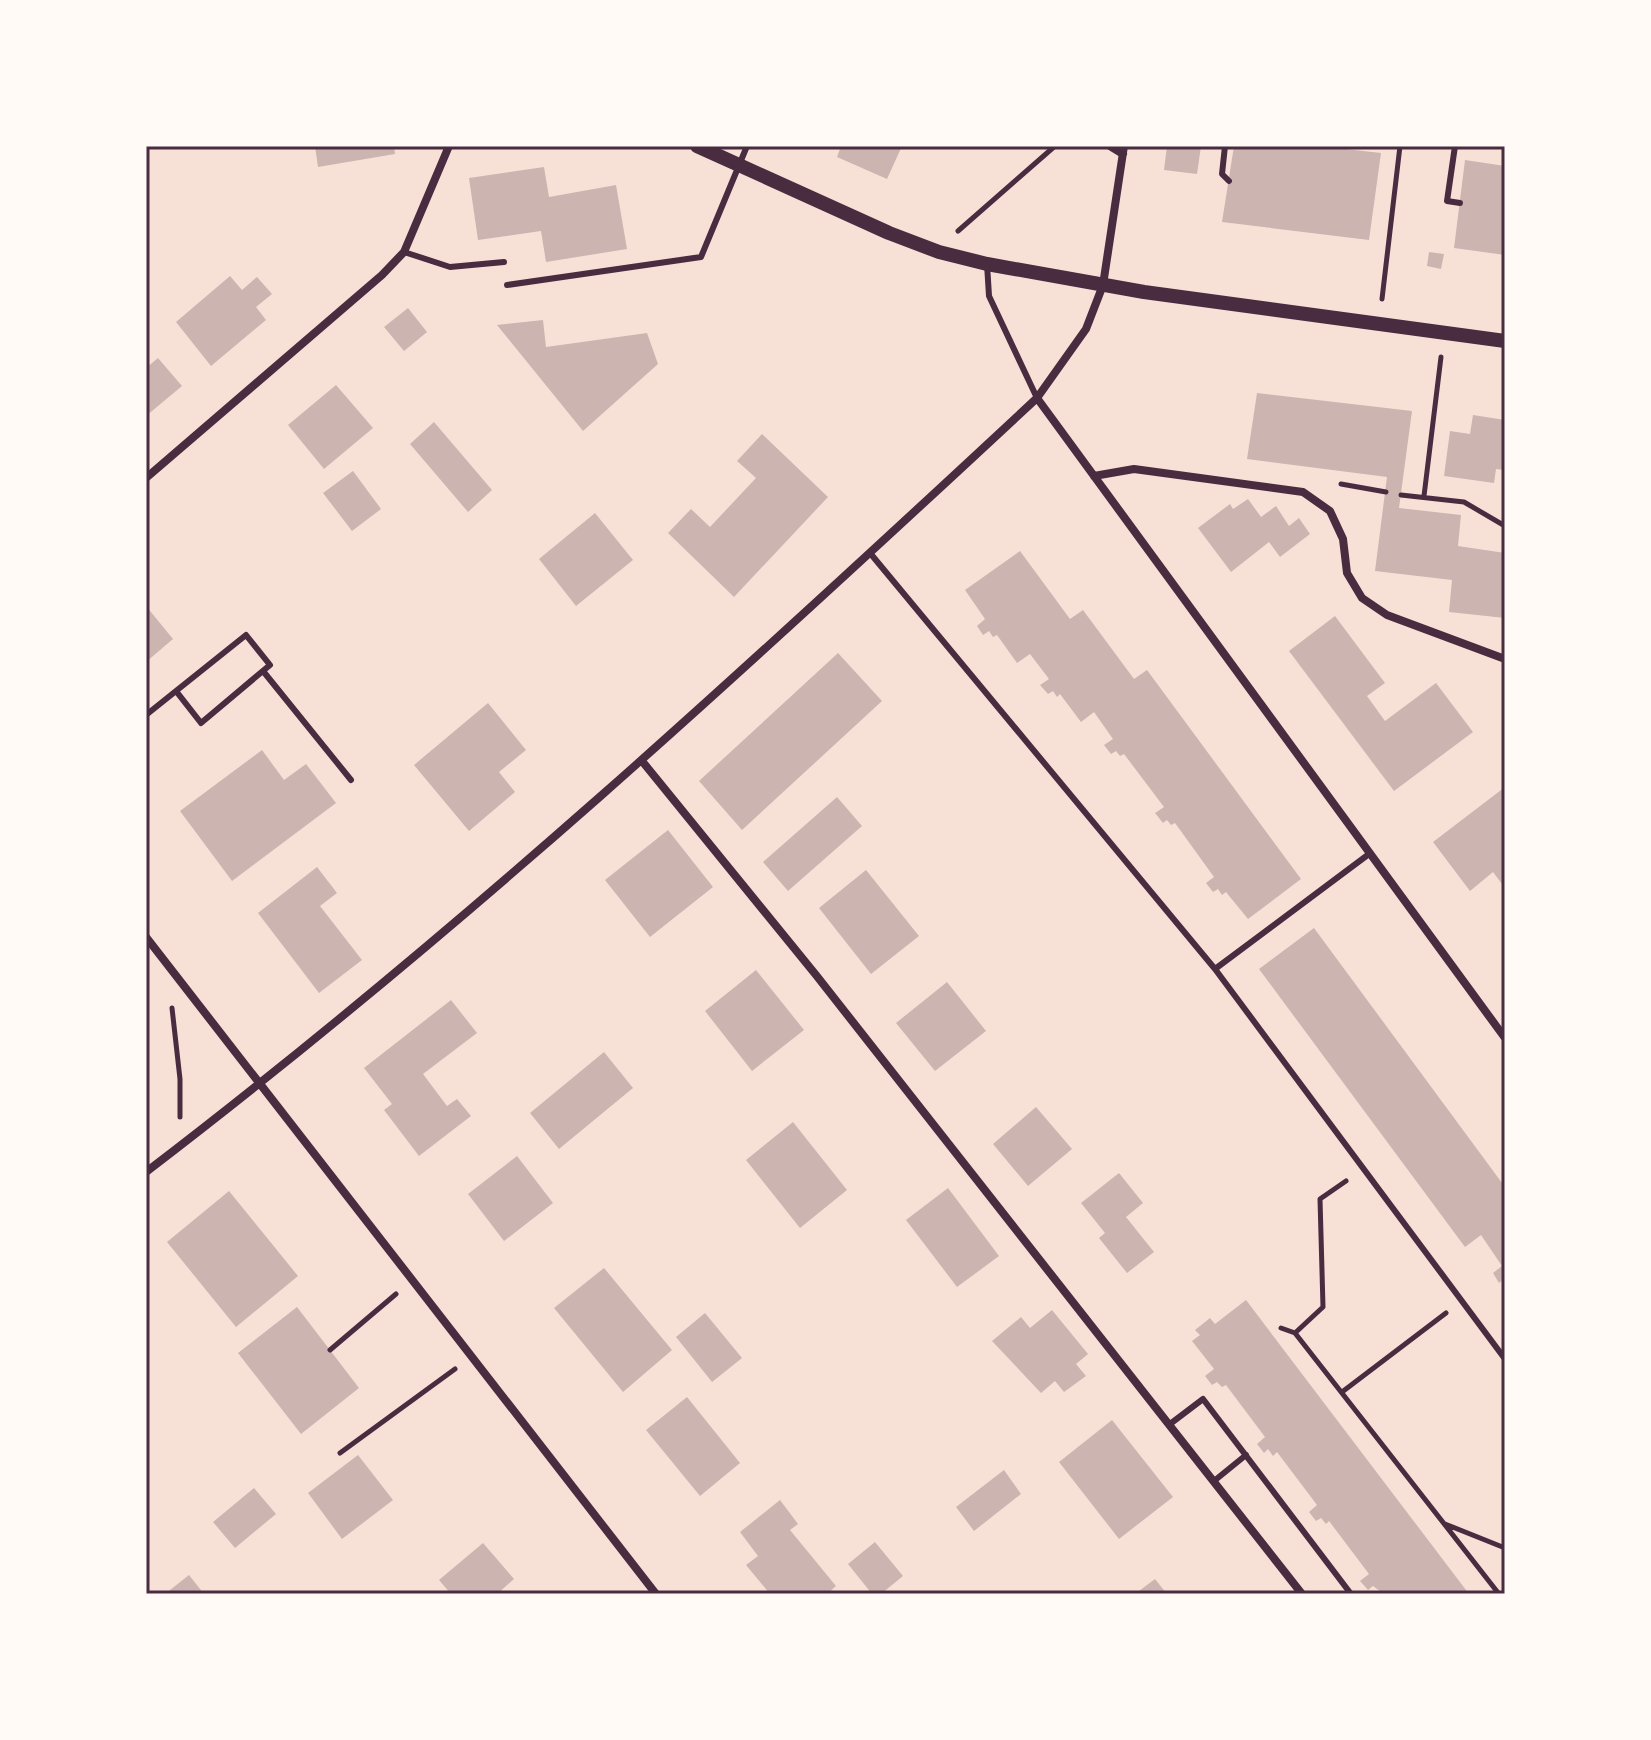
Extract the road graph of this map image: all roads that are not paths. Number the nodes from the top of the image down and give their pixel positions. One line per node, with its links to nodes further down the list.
1 (449, 146): 11 (street)
2 (697, 146): 8 (street)
3 (747, 146): 8 (lane)
4 (1110, 146): 7 (street)
5 (1225, 146): 9 (lane)
6 (1455, 146): 10 (lane)
7 (1124, 150): 15 (street)
8 (740, 163): 13 (street); 14 (lane)
9 (1229, 181)
10 (1460, 203)
11 (404, 252): 12 (lane); 19 (street)
12 (504, 262)
13 (987, 264): 15 (street); 17 (lane)
14 (507, 285)
15 (1103, 285): 16 (street); 17 (street)
16 (1505, 341)
17 (1037, 398): 18 (street); 20 (street)
18 (1094, 476): 21 (street); 27 (street)
19 (146, 478)
20 (870, 553): 25 (street); 29 (lane)
21 (1505, 659)
22 (263, 671): 23 (lane); 23 (lane); 26 (lane)
23 (176, 691): 24 (lane)
24 (146, 715)
25 (642, 761): 31 (street); 34 (street)
26 (351, 780)
27 (1369, 854): 29 (lane); 30 (street)
28 (146, 937): 31 (street)
29 (1215, 969): 33 (lane)
30 (1505, 1038)
31 (263, 1083): 32 (street); 37 (street)
32 (146, 1172)
33 (1505, 1359)
34 (1170, 1424): 35 (lane); 36 (street)
35 (1246, 1455): 36 (lane); 39 (lane)
36 (1214, 1481): 38 (street)
37 (656, 1594)
38 (1302, 1594)
39 (1351, 1594)

